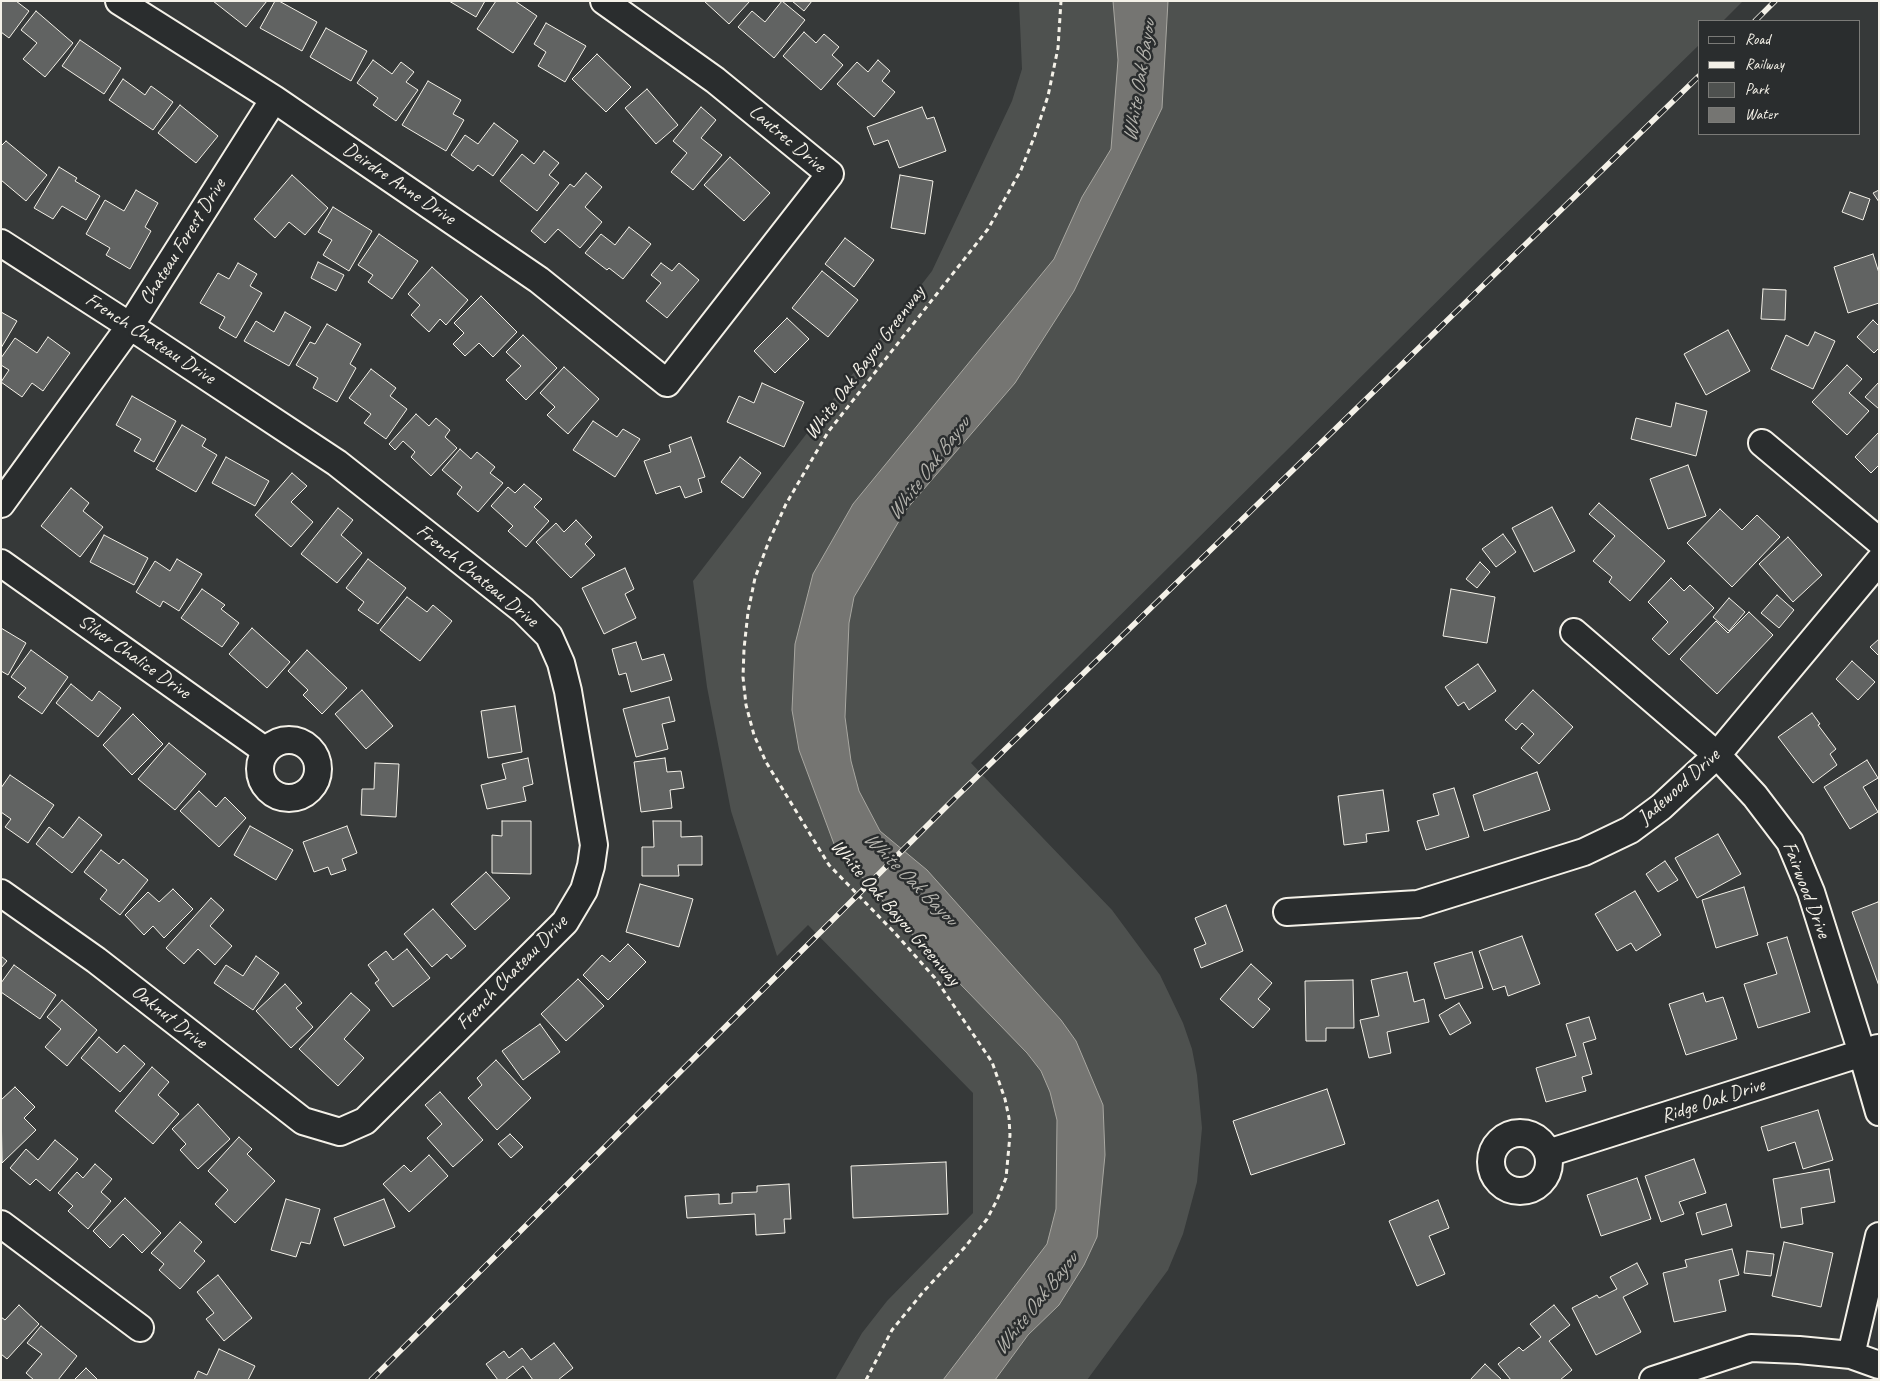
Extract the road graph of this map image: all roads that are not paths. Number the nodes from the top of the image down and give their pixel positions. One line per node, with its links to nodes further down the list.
1 (119, 1): 3 (street, Deirdre Anne Drive)
2 (604, 1): 6 (street, Lautrec Drive)
3 (274, 99): 5 (street, Chateau Forest Drive); 6 (street, Deirdre Anne Drive)
4 (1, 244): 5 (street, French Chateau Drive)
5 (130, 326): 8 (street, Chateau Forest Drive); 19 (street, French Chateau Drive)
6 (668, 383)
7 (1762, 443): 9 (street)
8 (1, 504)
9 (1879, 541)
10 (1879, 561): 14 (street, Jadewood Drive)
11 (1, 563): 13 (street, Silver Chalice Drive)
12 (1574, 632): 14 (street, Fairwood Drive)
13 (266, 751)
14 (1717, 756): 16 (street, Jadewood Drive); 17 (street, Fairwood Drive)
15 (1, 893): 19 (street, Oaknut Drive)
16 (1287, 912)
17 (1871, 1051): 18 (street, Fairwood Drive); 20 (street, Ridge Oak Drive)
18 (1879, 1112)
19 (340, 1132)
20 (1548, 1153)
21 (1, 1224): 23 (street)
22 (1879, 1236): 24 (street)
23 (140, 1328)
24 (1852, 1355): 25 (street); 26 (street)
25 (1879, 1365)
26 (1653, 1380)

